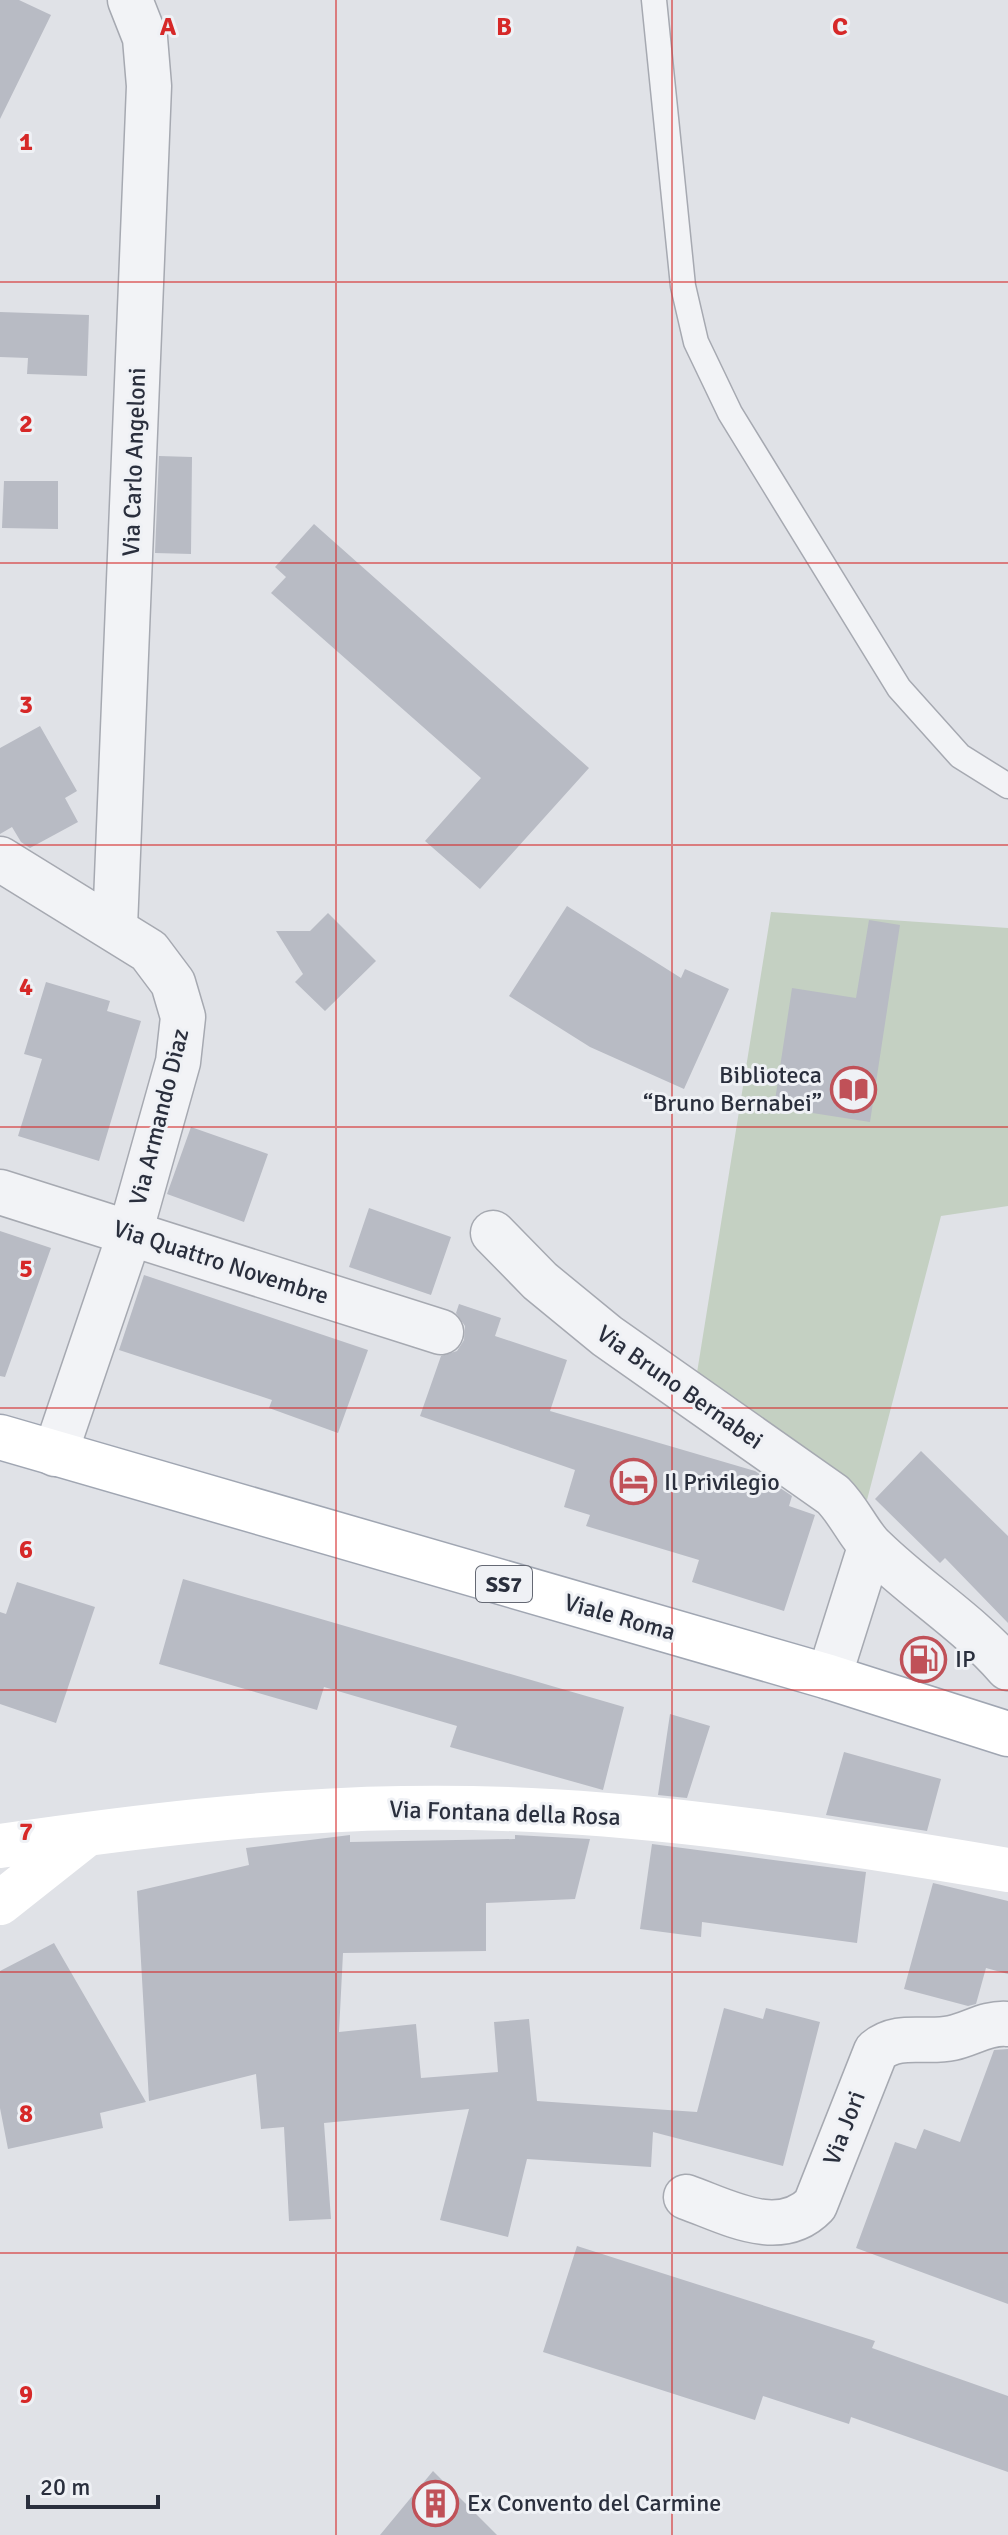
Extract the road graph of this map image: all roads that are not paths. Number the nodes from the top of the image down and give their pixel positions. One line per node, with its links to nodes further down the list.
1 (130, 0): 5 (street, Via Carlo Angeloni)
2 (654, 0): 3 (lane)
3 (1008, 786)
4 (0, 859): 5 (street, Via Armando Diaz)
5 (115, 927): 7 (street, Via Armando Diaz)
6 (0, 1192): 7 (street, Via Quattro Novembre)
7 (130, 1233): 9 (street, Via Quattro Novembre); 11 (street, Via Armando Diaz)
8 (493, 1233): 12 (street, Via Bruno Bernabei)
9 (441, 1332)
10 (0, 1437): 11 (main road, Viale Roma / SS7)
11 (55, 1454): 14 (main road, Viale Roma / SS7)
12 (870, 1547): 13 (street, Via Bruno Bernabei); 14 (street)
13 (1008, 1668)
14 (829, 1677): 15 (main road, Viale Roma / SS7)
15 (1008, 1734)
16 (87, 1835): 17 (main road, Via Fontana della Rosa); 18 (main road, Via Fontana della Rosa); 19 (main road)
17 (0, 1846)
18 (1008, 1870)
19 (0, 1903)
20 (1008, 2024): 21 (street, Via Jori)
21 (686, 2197)

